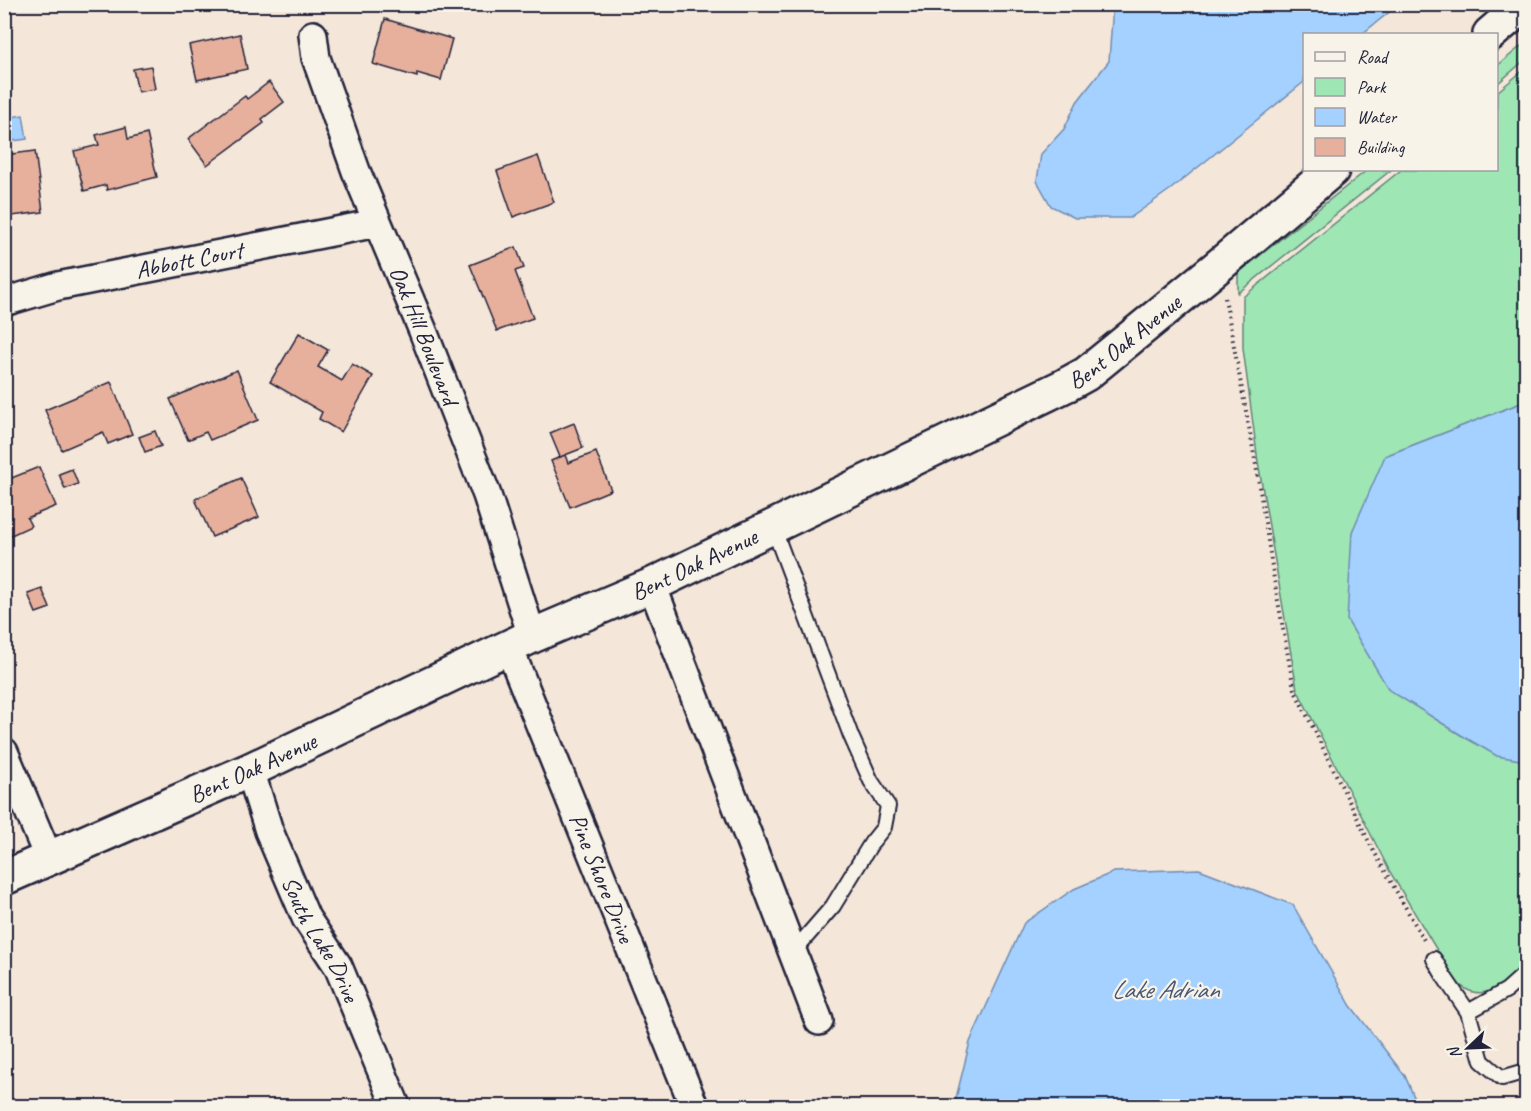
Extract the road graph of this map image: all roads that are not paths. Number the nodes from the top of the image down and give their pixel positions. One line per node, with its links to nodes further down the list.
1 (1525, 4): 2 (street)
2 (1491, 33)
3 (313, 35): 5 (street, Oak Hill Boulevard)
4 (1331, 171): 7 (street, Bent Oak Avenue)
5 (377, 224): 6 (street, Abbott Court); 9 (street, Oak Hill Boulevard)
6 (4, 302)
7 (773, 527): 8 (street, Bent Oak Avenue); 14 (lane)
8 (652, 585): 9 (street, Bent Oak Avenue); 14 (street)
9 (520, 642): 11 (street, Bent Oak Avenue); 23 (street, Pine Shore Drive)
10 (4, 752): 12 (street)
11 (250, 770): 12 (street, Bent Oak Avenue); 22 (street, South Lake Drive)
12 (49, 859): 13 (street, Bent Oak Avenue)
13 (4, 878)
14 (793, 952): 20 (street)
15 (1434, 959): 19 (lane)
16 (1527, 973): 18 (lane)
17 (1527, 985): 18 (lane)
18 (1507, 990): 19 (lane)
19 (1468, 1012): 21 (lane)
20 (819, 1021)
21 (1527, 1071)
22 (396, 1107)
23 (694, 1107)

